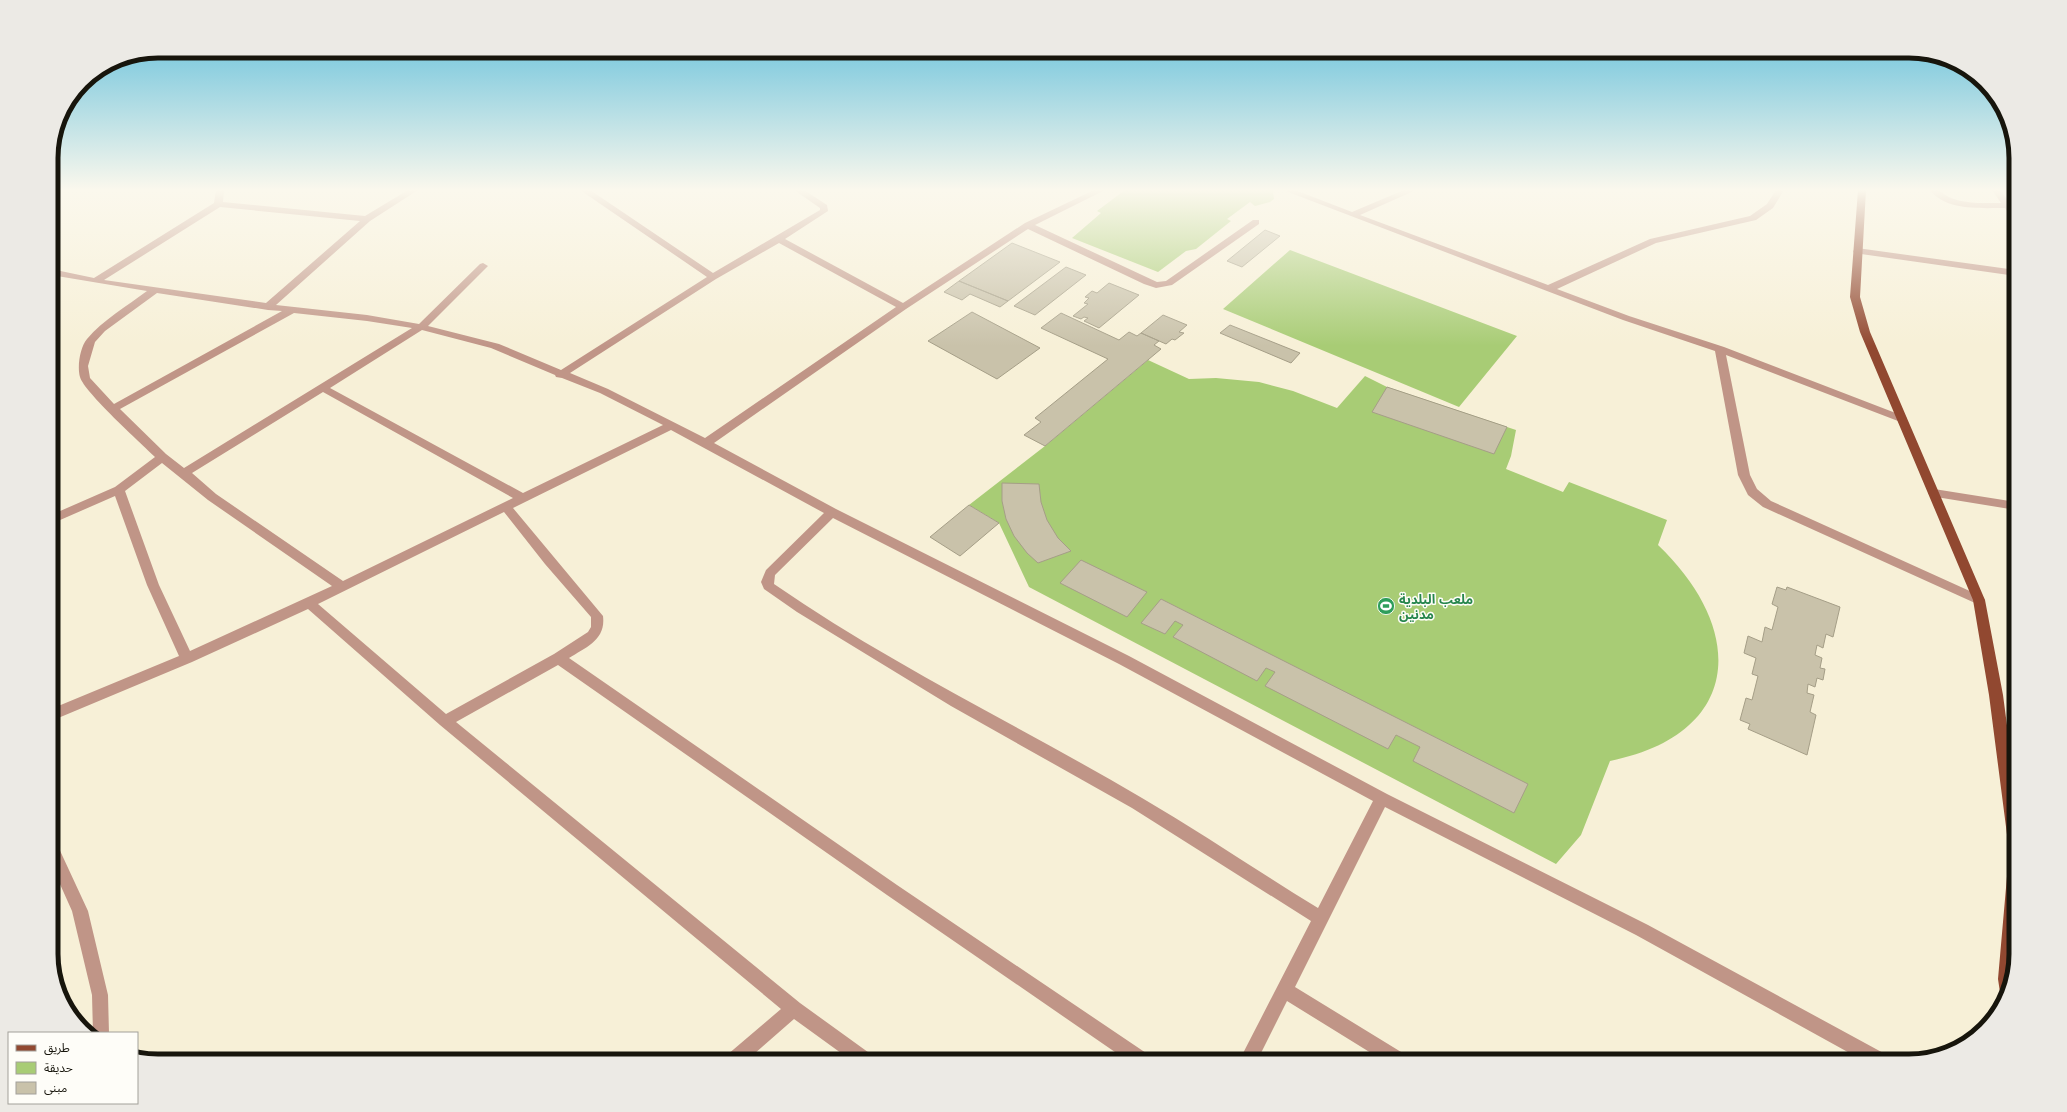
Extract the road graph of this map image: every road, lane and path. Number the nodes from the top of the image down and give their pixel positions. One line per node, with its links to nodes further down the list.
1 (157, 242): 17 (street)
2 (342, 242): 20 (street)
3 (662, 242): 16 (street)
4 (774, 242): 16 (street)
5 (784, 242): 21 (street)
6 (1002, 242): 21 (street)
7 (1063, 242): 8 (street)
8 (1228, 242)
9 (1423, 242): 19 (street)
10 (1651, 242): 19 (street)
11 (1858, 242): 12 (main road)
12 (1857, 251): 14 (street); 28 (main road)
13 (483, 266): 23 (street)
14 (2009, 272)
15 (58, 273): 17 (street)
16 (713, 276): 25 (street)
17 (95, 281): 18 (street)
18 (156, 289): 20 (street); 27 (street)
19 (1548, 289): 24 (street)
20 (268, 307): 22 (street)
21 (903, 307): 30 (street)
22 (292, 310): 23 (street); 27 (street)
23 (421, 327): 25 (street); 26 (street)
24 (1720, 349): 28 (street); 41 (street)
25 (560, 375): 29 (street)
26 (323, 388): 32 (street); 35 (street)
27 (114, 408): 31 (street)
28 (1902, 419): 34 (main road)
29 (670, 426): 30 (street); 35 (street)
30 (706, 443): 38 (street)
31 (162, 458): 32 (street); 33 (street)
32 (184, 473): 40 (street)
33 (119, 490): 39 (street); 43 (street)
34 (1934, 492): 36 (street); 41 (main road)
35 (524, 499): 37 (street)
36 (2009, 505)
37 (506, 507): 40 (street); 44 (street)
38 (832, 512): 48 (street); 50 (street)
39 (58, 517)
40 (342, 586): 42 (street)
41 (1979, 600): 47 (main road)
42 (309, 603): 43 (street); 46 (street)
43 (187, 658): 45 (street)
44 (559, 658): 46 (street); 56 (street)
45 (58, 712)
46 (446, 722): 52 (street)
47 (2009, 796)
48 (1382, 798): 50 (street); 59 (street)
49 (58, 862): 53 (street)
50 (1321, 919): 51 (street)
51 (1285, 990): 57 (street); 58 (street)
52 (794, 1009): 54 (street); 55 (street)
53 (101, 1032)
54 (741, 1054)
55 (856, 1054)
56 (1133, 1054)
57 (1252, 1054)
58 (1389, 1054)
59 (1868, 1054)

